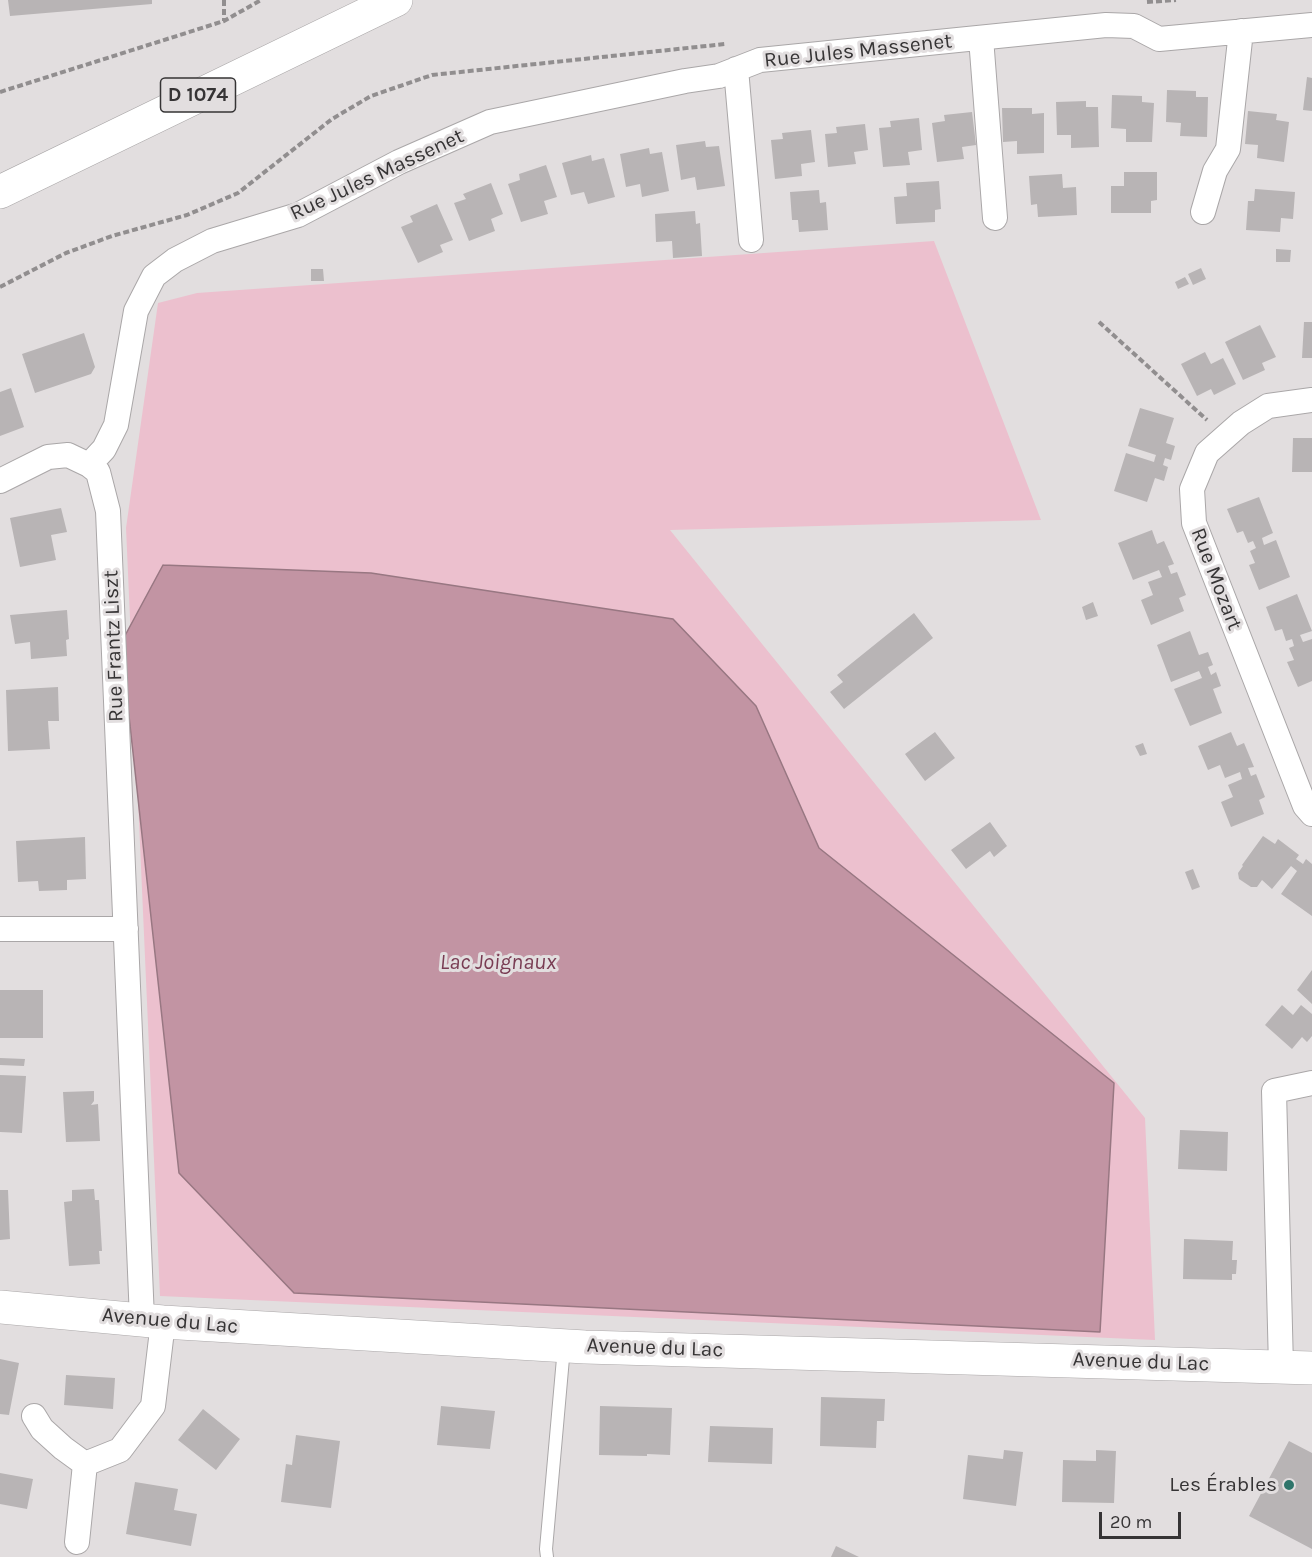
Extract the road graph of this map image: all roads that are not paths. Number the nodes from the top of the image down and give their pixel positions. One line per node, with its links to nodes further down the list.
1 (396, 0): 6 (main road, D 1074)
2 (1312, 25): 3 (street, Rue Jules Massenet)
3 (1242, 31): 4 (street, Rue Jules Massenet); 7 (street)
4 (981, 38): 5 (street, Rue Jules Massenet); 8 (street, Rue Jules Massenet)
5 (736, 69): 9 (street, Rue Jules Massenet); 11 (street, Rue Jules Massenet)
6 (0, 192)
7 (1203, 212)
8 (995, 218)
9 (751, 240)
10 (1312, 400): 13 (street, Rue Mozart)
11 (89, 465): 12 (street); 15 (street, Rue Frantz Liszt)
12 (0, 481)
13 (1312, 814)
14 (0, 929): 15 (street)
15 (126, 929): 18 (street, Rue Frantz Liszt)
16 (1312, 1083): 20 (street)
17 (0, 1307): 18 (main road, Avenue du Lac)
18 (153, 1321): 19 (main road, Avenue du Lac); 22 (street, Rue Frantz Liszt)
19 (564, 1346): 20 (main road, Avenue du Lac); 24 (lane)
20 (1296, 1367)
21 (33, 1416): 22 (street)
22 (85, 1464): 23 (street)
23 (77, 1542)
24 (548, 1557)

